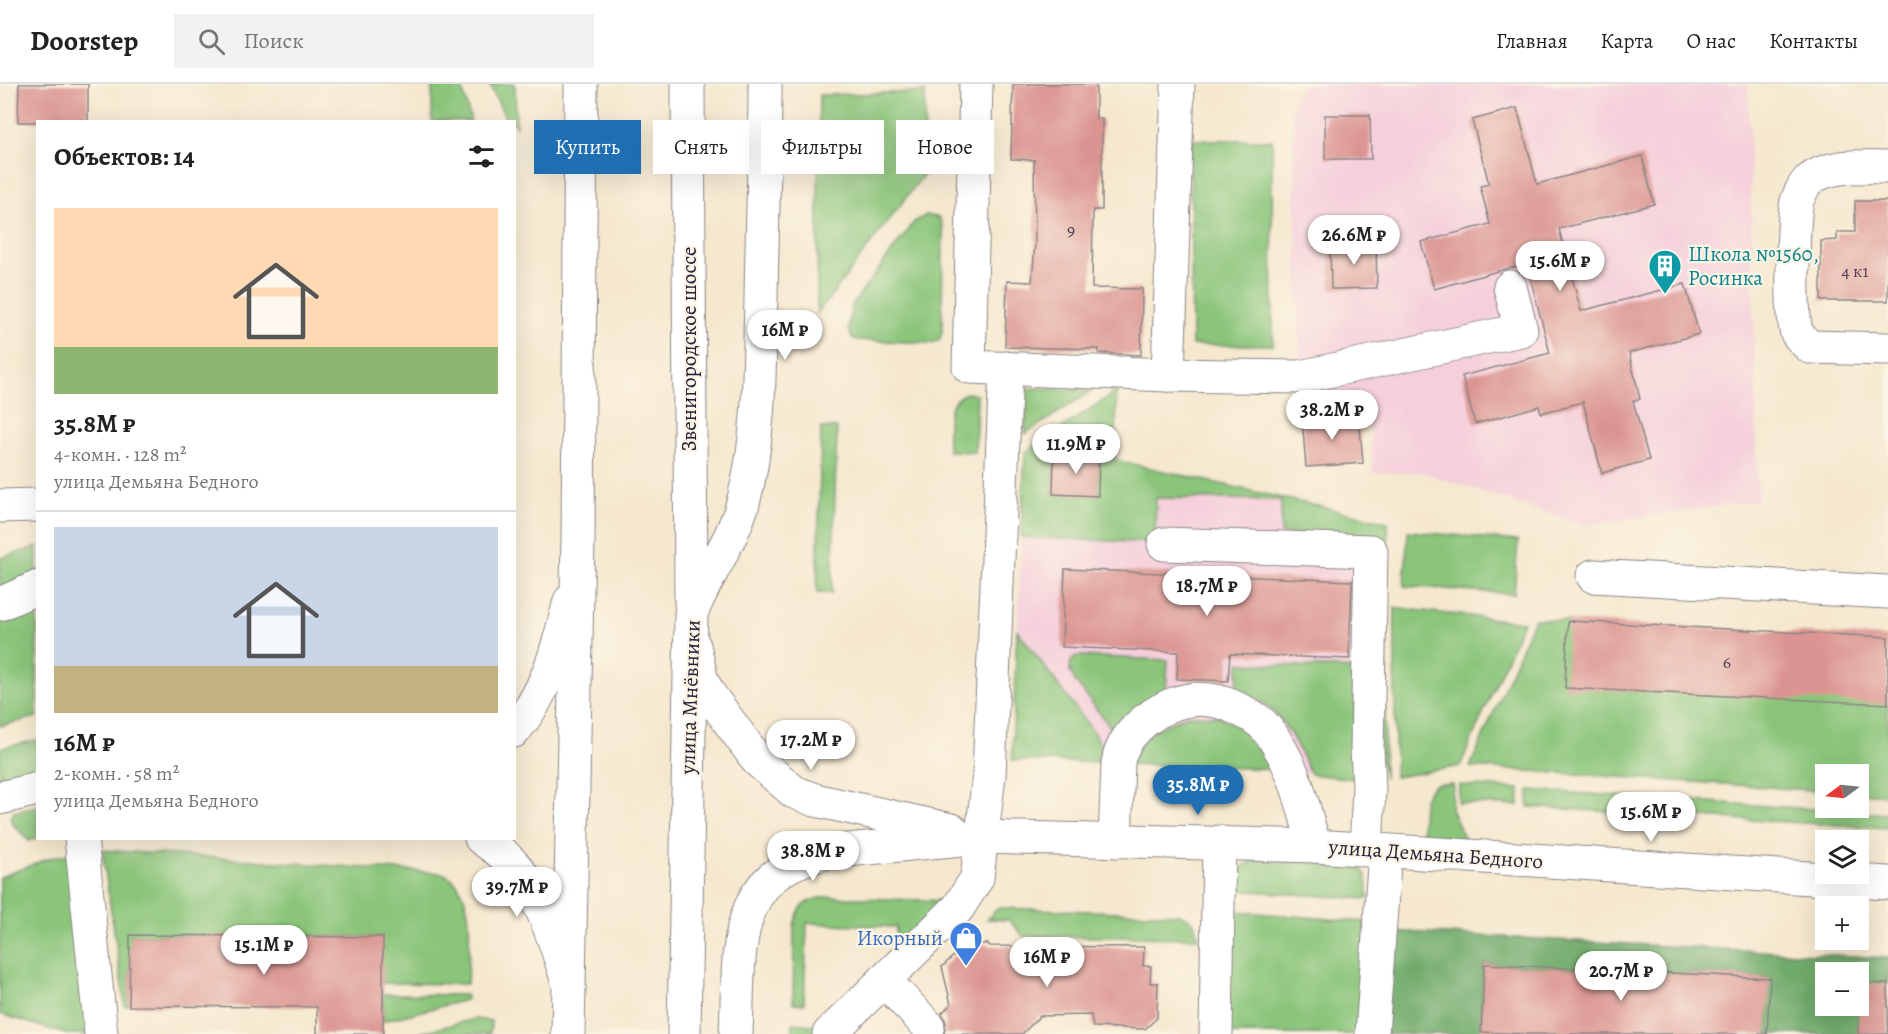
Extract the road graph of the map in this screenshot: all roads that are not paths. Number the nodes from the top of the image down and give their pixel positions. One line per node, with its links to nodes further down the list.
1 (581, 84): 13 (main road)
2 (688, 84): 19 (main road, Звенигородское шоссе)
3 (765, 84): 19 (main road, улица Мнёвники)
4 (976, 84): 9 (main road)
5 (1178, 84): 10 (main road)
6 (1888, 167): 8 (main road)
7 (1510, 287): 10 (main road)
8 (1888, 349)
9 (1006, 368): 10 (main road); 23 (main road)
10 (1168, 375)
11 (36, 505): 12 (main road)
12 (0, 506)
13 (578, 539): 20 (main road); 32 (main road)
14 (1164, 544): 29 (main road)
15 (1593, 576): 17 (main road)
16 (36, 588): 18 (main road)
17 (1888, 592)
18 (0, 604)
19 (690, 620): 23 (main road, улица Демьяна Бедного); 36 (main road, улица Мнёвники)
20 (516, 729)
21 (36, 789): 22 (main road)
22 (0, 798)
23 (983, 837): 26 (main road, улица Демьяна Бедного); 31 (main road); 37 (main road, улица Демьяна Бедного)
24 (81, 840): 34 (main road)
25 (484, 840): 32 (main road)
26 (1115, 841): 27 (main road, улица Демьяна Бедного); 28 (main road)
27 (1219, 842): 28 (main road, улица Демьяна Бедного); 39 (main road)
28 (1314, 846): 29 (main road, улица Демьяна Бедного)
29 (1376, 851): 30 (main road, улица Демьяна Бедного); 40 (main road)
30 (1888, 883)
31 (884, 980): 33 (main road); 38 (main road)
32 (569, 985): 35 (main road)
33 (928, 1026)
34 (101, 1034)
35 (568, 1034)
36 (684, 1034)
37 (736, 1034)
38 (829, 1034)
39 (1216, 1034)
40 (1372, 1034)

